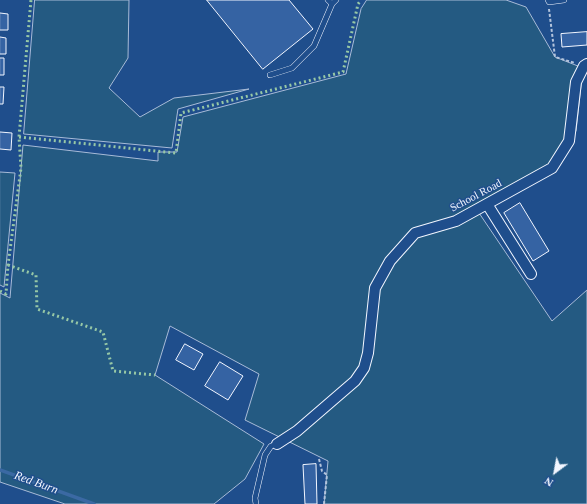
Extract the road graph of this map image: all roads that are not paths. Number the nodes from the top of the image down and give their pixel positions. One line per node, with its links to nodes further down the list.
1 (336, 0): 4 (lane)
2 (564, 0): 3 (lane)
3 (548, 1)
4 (330, 2): 6 (lane)
5 (586, 65): 7 (street, School Road)
6 (270, 75)
7 (487, 204): 8 (street); 9 (street, School Road)
8 (531, 274)
9 (278, 444): 10 (lane)
10 (256, 504)

